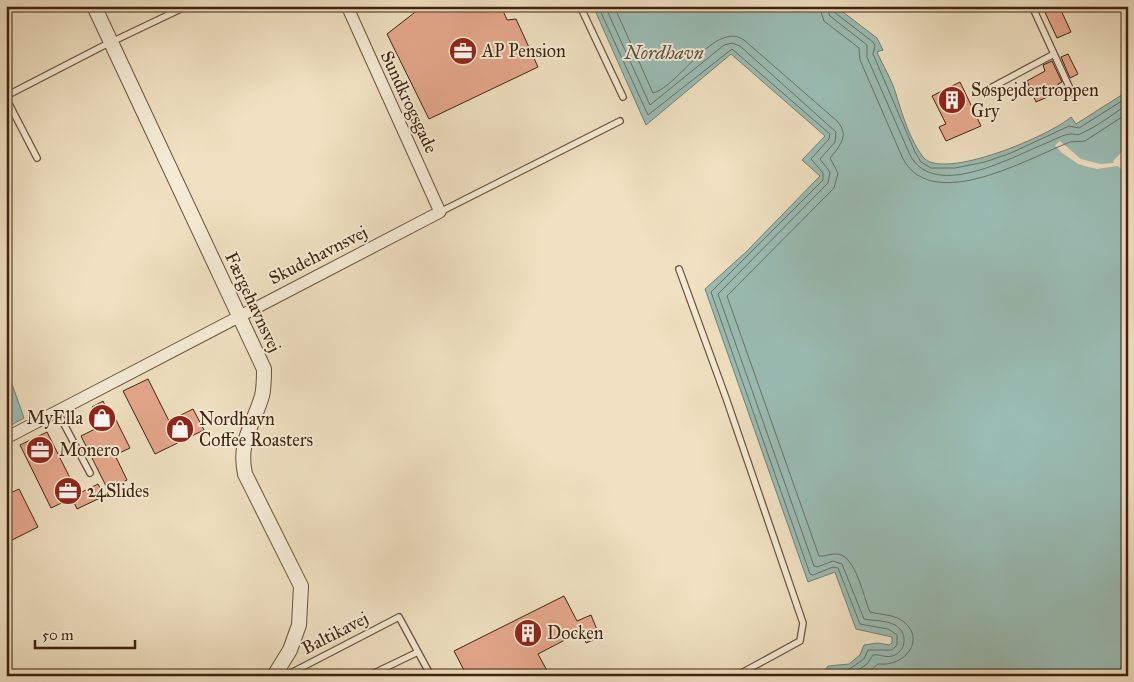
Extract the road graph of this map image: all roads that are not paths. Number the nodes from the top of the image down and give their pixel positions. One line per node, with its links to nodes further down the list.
1 (94, 6): 6 (street, Færgehavnsvej)
2 (187, 6): 6 (lane)
3 (347, 6): 14 (street, Sundkrogsgade)
4 (580, 6): 11 (lane)
5 (1032, 6): 7 (lane)
6 (110, 43): 10 (lane); 16 (street, Færgehavnsvej)
7 (1054, 54): 8 (lane); 9 (lane)
8 (983, 92)
9 (1072, 94)
10 (6, 97): 13 (lane)
11 (622, 97)
12 (620, 121): 14 (lane, Skudehavnsvej)
13 (37, 158)
14 (440, 212): 16 (street, Skudehavnsvej)
15 (679, 269): 25 (lane)
16 (239, 315): 17 (street, Skudehavnsvej); 21 (street, Færgehavnsvej)
17 (57, 411): 18 (street, Skudehavnsvej); 19 (lane)
18 (6, 438)
19 (90, 473)
20 (418, 652): 22 (lane, Baltikavej); 23 (lane); 24 (lane)
21 (274, 676)
22 (285, 676)
23 (368, 676)
24 (431, 676)
25 (736, 676)

